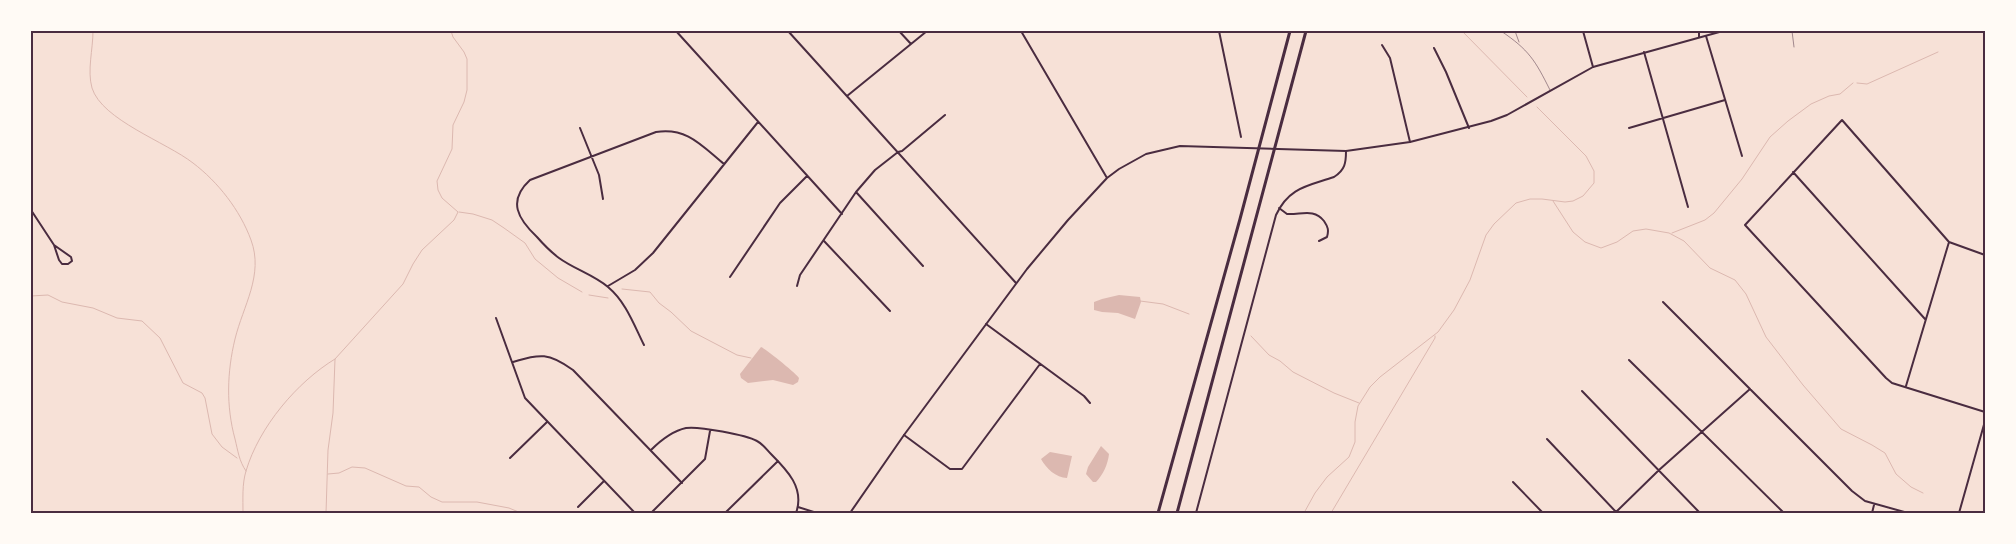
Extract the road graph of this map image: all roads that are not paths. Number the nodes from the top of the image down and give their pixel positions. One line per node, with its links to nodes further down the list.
1 (676, 31): 29 (street)
2 (788, 31): 25 (street)
3 (899, 31): 17 (street)
4 (927, 31): 17 (street)
5 (1021, 31): 42 (street)
6 (1219, 31): 33 (street)
7 (1290, 31): 96 (highway)
8 (1306, 31): 97 (highway)
9 (1500, 31): 18 (lane)
10 (1515, 31): 18 (lane)
11 (1583, 31): 23 (street)
12 (1699, 31): 16 (street)
13 (1723, 31): 15 (street)
14 (1792, 31): 20 (lane)
15 (1706, 36): 16 (street); 26 (street)
16 (1699, 38): 22 (street)
17 (911, 44): 25 (street)
18 (1520, 44): 24 (lane)
19 (1382, 45): 34 (street)
20 (1794, 47)
21 (1434, 48): 31 (street)
22 (1644, 52): 23 (street); 28 (street)
23 (1593, 67): 24 (street)
24 (1550, 90): 31 (street)
25 (846, 97): 36 (street)
26 (1725, 100): 28 (street); 37 (street)
27 (945, 115): 36 (street)
28 (1663, 119): 32 (street); 45 (street)
29 (758, 122): 39 (street); 41 (street)
30 (580, 128): 38 (street)
31 (1469, 128): 34 (street)
32 (1629, 128)
33 (1241, 137)
34 (1410, 142): 35 (street)
35 (1346, 151): 42 (street); 46 (street)
36 (898, 152): 43 (street); 56 (street)
37 (1742, 156)
38 (592, 157): 39 (street); 44 (street); 57 (street)
39 (724, 164): 57 (street)
40 (1793, 172): 51 (street); 62 (street); 68 (street)
41 (807, 176): 48 (street); 55 (street)
42 (1107, 178): 56 (street)
43 (856, 192): 48 (street); 54 (street)
44 (603, 199)
45 (1688, 207)
46 (1279, 208): 50 (street); 98 (street)
47 (31, 210): 52 (street)
48 (842, 214): 49 (street)
49 (824, 241): 58 (street); 60 (street)
50 (1319, 241)
51 (1949, 242): 53 (street); 62 (street)
52 (54, 245): 52 (street)
53 (1985, 255)
54 (923, 266)
55 (730, 277)
56 (1016, 284): 63 (street)
57 (608, 286): 64 (street)
58 (798, 286)
59 (1663, 302): 69 (street)
60 (890, 310)
61 (496, 318): 66 (street)
62 (1925, 319): 68 (street)
63 (986, 324): 67 (street); 77 (street)
64 (644, 345)
65 (1629, 360): 76 (street)
66 (513, 362): 74 (street); 79 (street)
67 (1040, 364): 71 (street); 77 (street)
68 (1906, 387): 72 (street)
69 (1750, 389): 76 (street); 86 (street)
70 (1582, 391): 82 (street)
71 (1090, 403)
72 (1985, 412)
73 (1985, 421): 104 (street)
74 (547, 422): 80 (street); 83 (street)
75 (710, 431): 79 (street); 81 (street); 85 (street)
76 (1702, 434): 82 (street); 101 (street)
77 (904, 435): 95 (street)
78 (1547, 439): 89 (street)
79 (650, 450): 85 (street)
80 (510, 458)
81 (778, 461): 88 (street); 92 (street)
82 (1659, 470): 89 (street); 100 (street)
83 (604, 481): 87 (street); 90 (street)
84 (1513, 482): 99 (street)
85 (682, 483): 91 (street)
86 (1874, 505): 102 (street); 103 (street)
87 (578, 507)
88 (798, 507): 93 (street); 94 (street)
89 (1616, 512)
90 (635, 513)
91 (651, 513)
92 (725, 513)
93 (796, 513)
94 (817, 513)
95 (850, 513)
96 (1158, 513)
97 (1177, 513)
98 (1196, 513)
99 (1543, 513)
100 (1700, 513)
101 (1784, 513)
102 (1872, 513)
103 (1908, 513)
104 (1959, 513)

